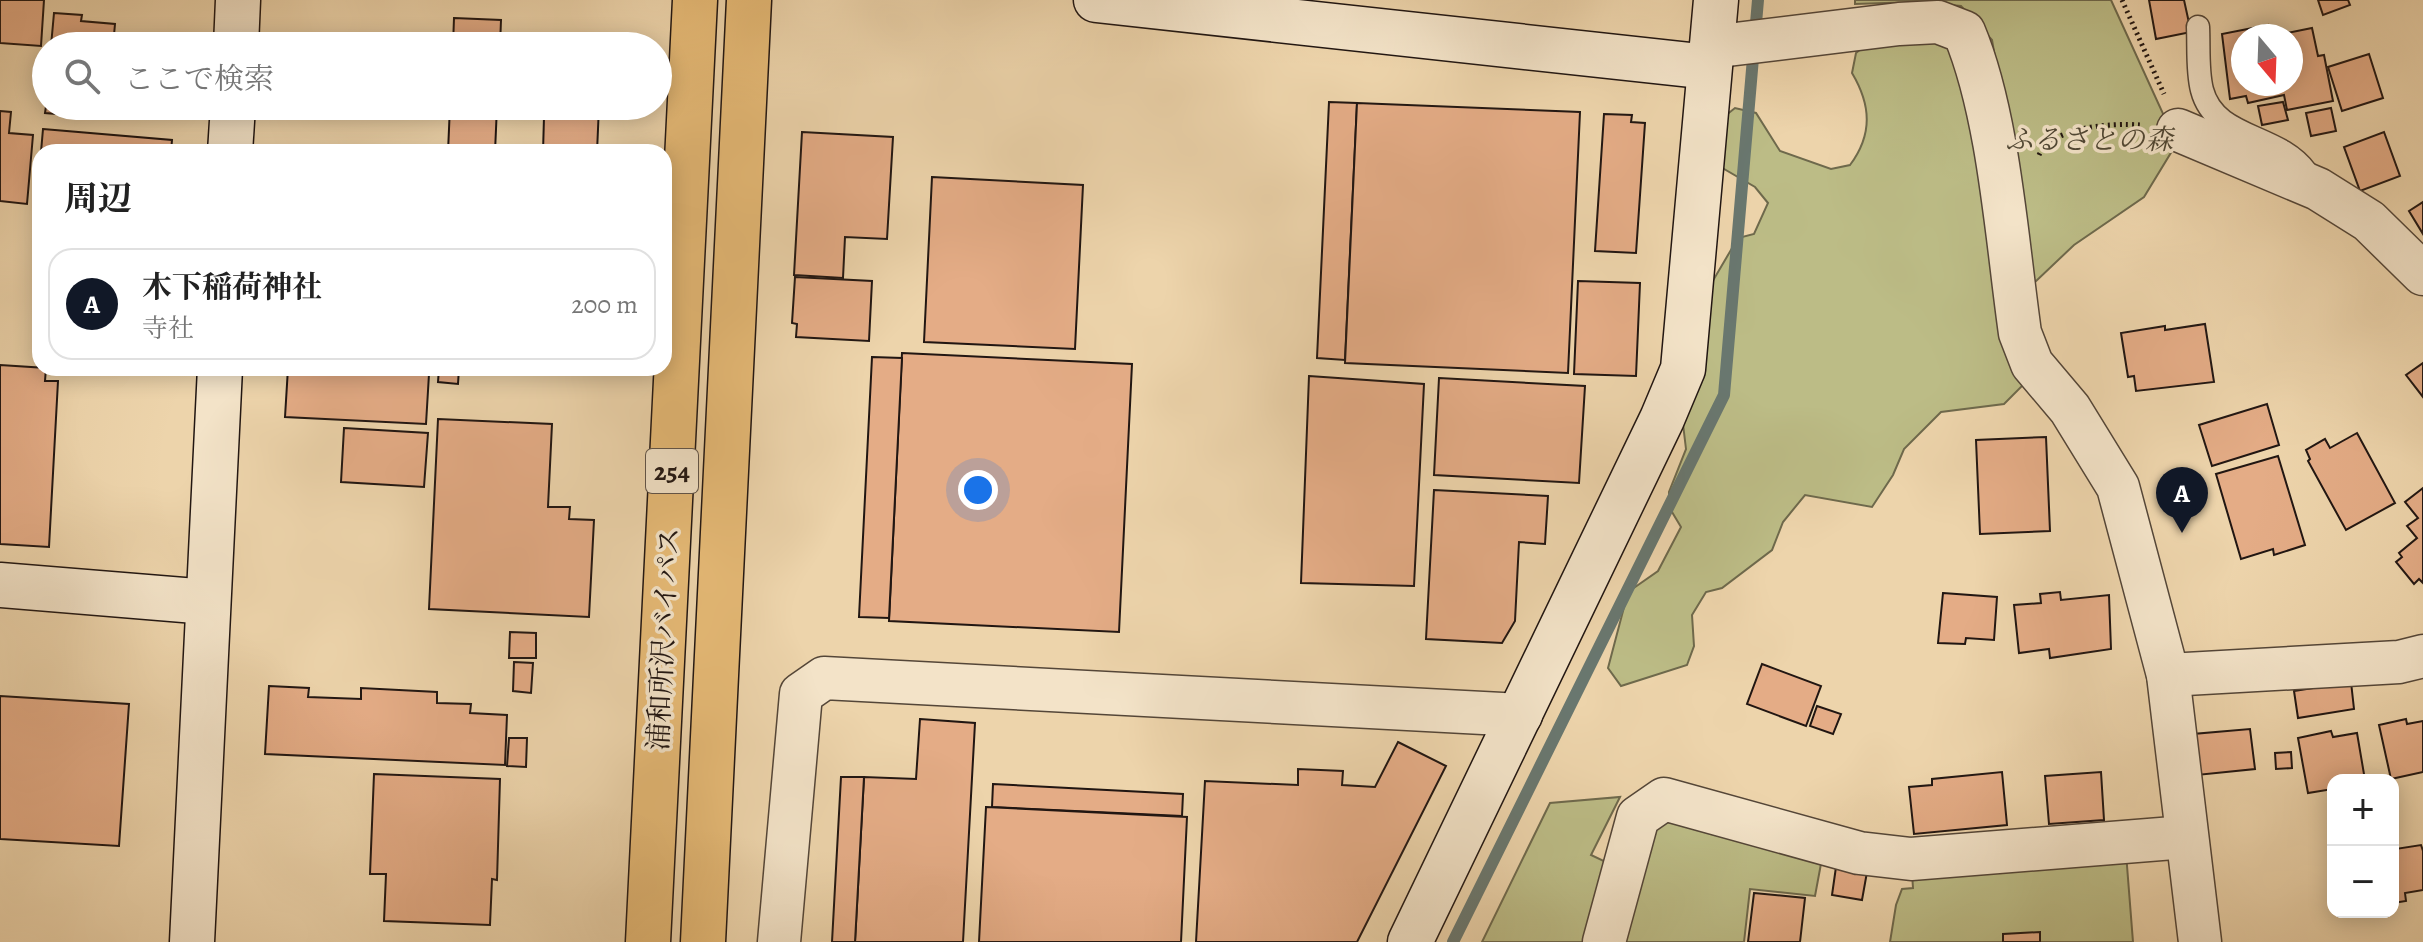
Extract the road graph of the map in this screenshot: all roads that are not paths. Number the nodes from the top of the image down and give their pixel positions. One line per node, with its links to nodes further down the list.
1 (238, 0): 8 (street)
2 (695, 0): 23 (highway, 浦和所沢バイパス / 254)
3 (749, 0): 24 (highway, 浦和所沢バイパス / 254)
4 (1096, 0): 6 (street)
5 (1716, 0): 9 (street)
6 (1139, 2): 9 (street)
7 (2198, 27): 13 (lane)
8 (237, 32)
9 (1730, 50): 19 (street); 20 (street)
10 (232, 120): 12 (street)
11 (2178, 130): 13 (street)
12 (231, 144)
13 (2318, 189): 14 (street)
14 (2423, 274)
15 (220, 376): 17 (street)
16 (0, 585): 17 (street)
17 (208, 602): 22 (street)
18 (2423, 656): 19 (street)
19 (2168, 675): 21 (street)
20 (1521, 715): 25 (street); 26 (street)
21 (2186, 837): 27 (street); 28 (street)
22 (192, 942)
23 (648, 942)
24 (703, 942)
25 (779, 942)
26 (1410, 942)
27 (1604, 942)
28 (2200, 942)

